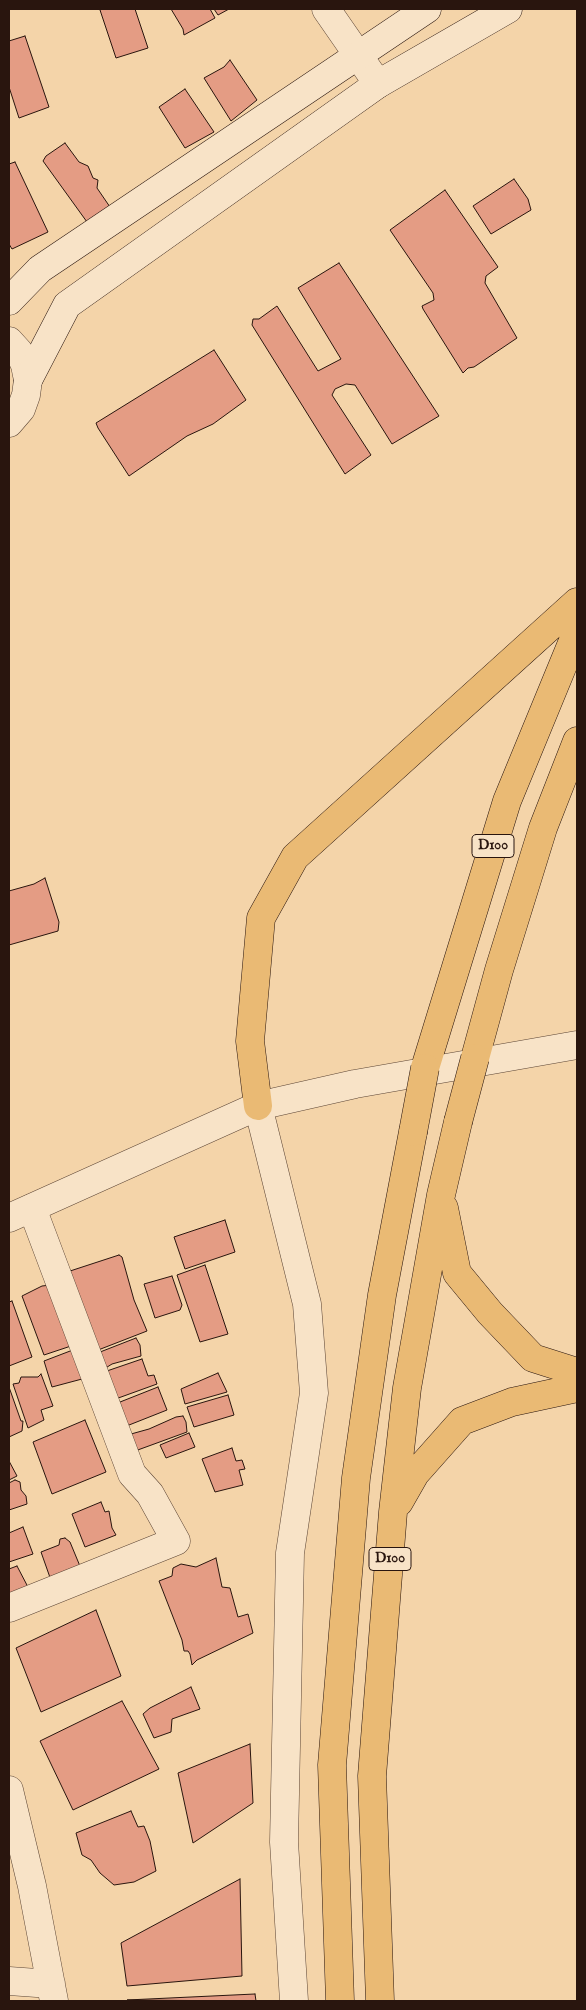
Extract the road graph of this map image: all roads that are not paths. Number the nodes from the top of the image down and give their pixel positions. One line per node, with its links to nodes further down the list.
1 (326, 9): 4 (street)
2 (427, 9): 4 (street)
3 (508, 9): 5 (street)
4 (356, 55): 5 (street); 6 (street)
5 (378, 84): 8 (street)
6 (9, 301)
7 (9, 341): 8 (street)
8 (28, 380): 9 (street)
9 (9, 423)
10 (577, 602): 14 (highway)
11 (577, 631): 26 (highway, D100, bridge)
12 (577, 741): 15 (highway, D100, bridge)
13 (577, 1044): 14 (street)
14 (258, 1106): 16 (street); 25 (street)
15 (441, 1196): 17 (highway); 19 (highway, D100)
16 (20, 1213): 20 (street)
17 (577, 1372)
18 (577, 1388): 19 (highway)
19 (394, 1512): 27 (highway, D100)
20 (9, 1608)
21 (9, 1790): 22 (street)
22 (18, 1856): 24 (street)
23 (9, 1981): 24 (street)
24 (53, 1993)
25 (294, 2001)
26 (340, 2001)
27 (380, 2001)

